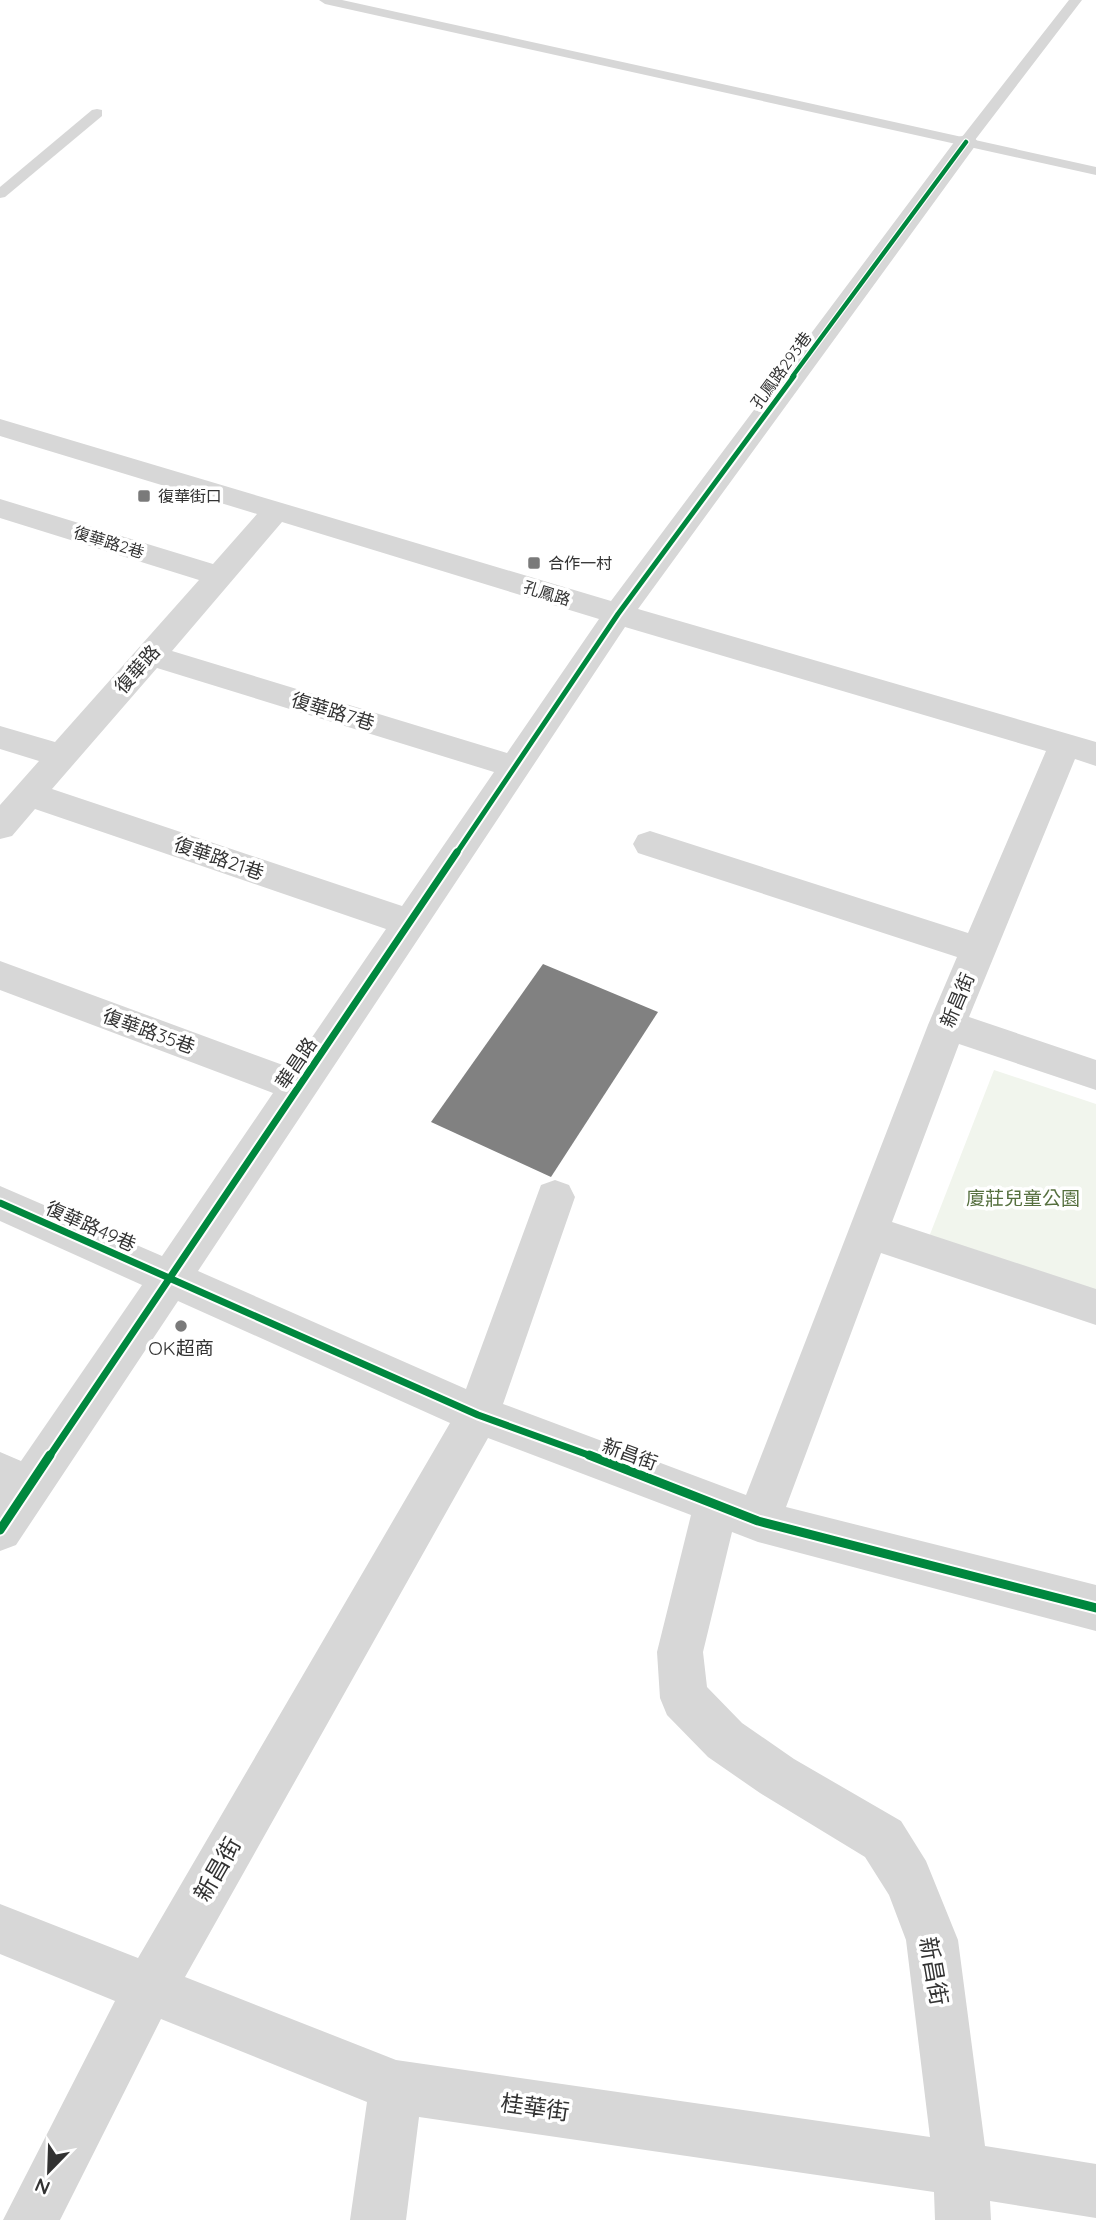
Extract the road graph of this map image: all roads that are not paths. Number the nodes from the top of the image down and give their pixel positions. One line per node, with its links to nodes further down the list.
1 (325, 0): 4 (lane)
2 (1076, 0): 4 (lane, 孔鳳路293巷)
3 (97, 113): 6 (lane)
4 (967, 142): 5 (lane); 11 (street, 孔鳳路293巷)
5 (1096, 171)
6 (0, 194)
7 (0, 426): 9 (street, 孔鳳路)
8 (0, 508): 10 (street, 復華路2巷)
9 (275, 512): 10 (street, 復華路); 11 (street, 孔鳳路)
10 (219, 576): 12 (street, 復華路)
11 (618, 614): 14 (street, 孔鳳路); 16 (street, 華昌路)
12 (150, 655): 15 (street, 復華路); 16 (street, 復華路7巷)
13 (0, 737): 15 (street)
14 (1080, 749): 21 (street, 新昌街)
15 (61, 757): 17 (street, 復華路)
16 (515, 766): 20 (street, 華昌路)
17 (29, 794): 18 (street, 復華路); 20 (street, 復華路21巷)
18 (0, 827)
19 (650, 844): 21 (street, 新昌街)
20 (410, 923): 25 (street, 華昌路)
21 (979, 950): 23 (street, 新昌街)
22 (0, 975): 25 (street, 復華路35巷)
23 (947, 1025): 24 (street); 28 (street, 新昌街)
24 (1096, 1075)
25 (299, 1087): 29 (street, 華昌路)
26 (555, 1197): 31 (street, 新昌街)
27 (0, 1203): 29 (street, 復華路49巷)
28 (868, 1231): 30 (street); 33 (street, 新昌街)
29 (170, 1277): 31 (street, 新昌街); 32 (street, 華昌路)
30 (1096, 1307)
31 (478, 1415): 33 (street, 新昌街); 37 (street, 新昌街)
32 (15, 1480): 34 (street, 華昌路)
33 (737, 1513): 35 (street, 新昌街); 39 (street, 新昌街)
34 (0, 1530)
35 (1096, 1608)
36 (0, 1929): 37 (street, 桂華街)
37 (149, 1987): 38 (street, 桂華街); 41 (street, 新昌街)
38 (396, 2087): 39 (street, 桂華街); 42 (street)
39 (961, 2169): 40 (street, 桂華街); 43 (street, 新昌街)
40 (1096, 2191)
41 (32, 2220)
42 (378, 2220)
43 (963, 2220)

